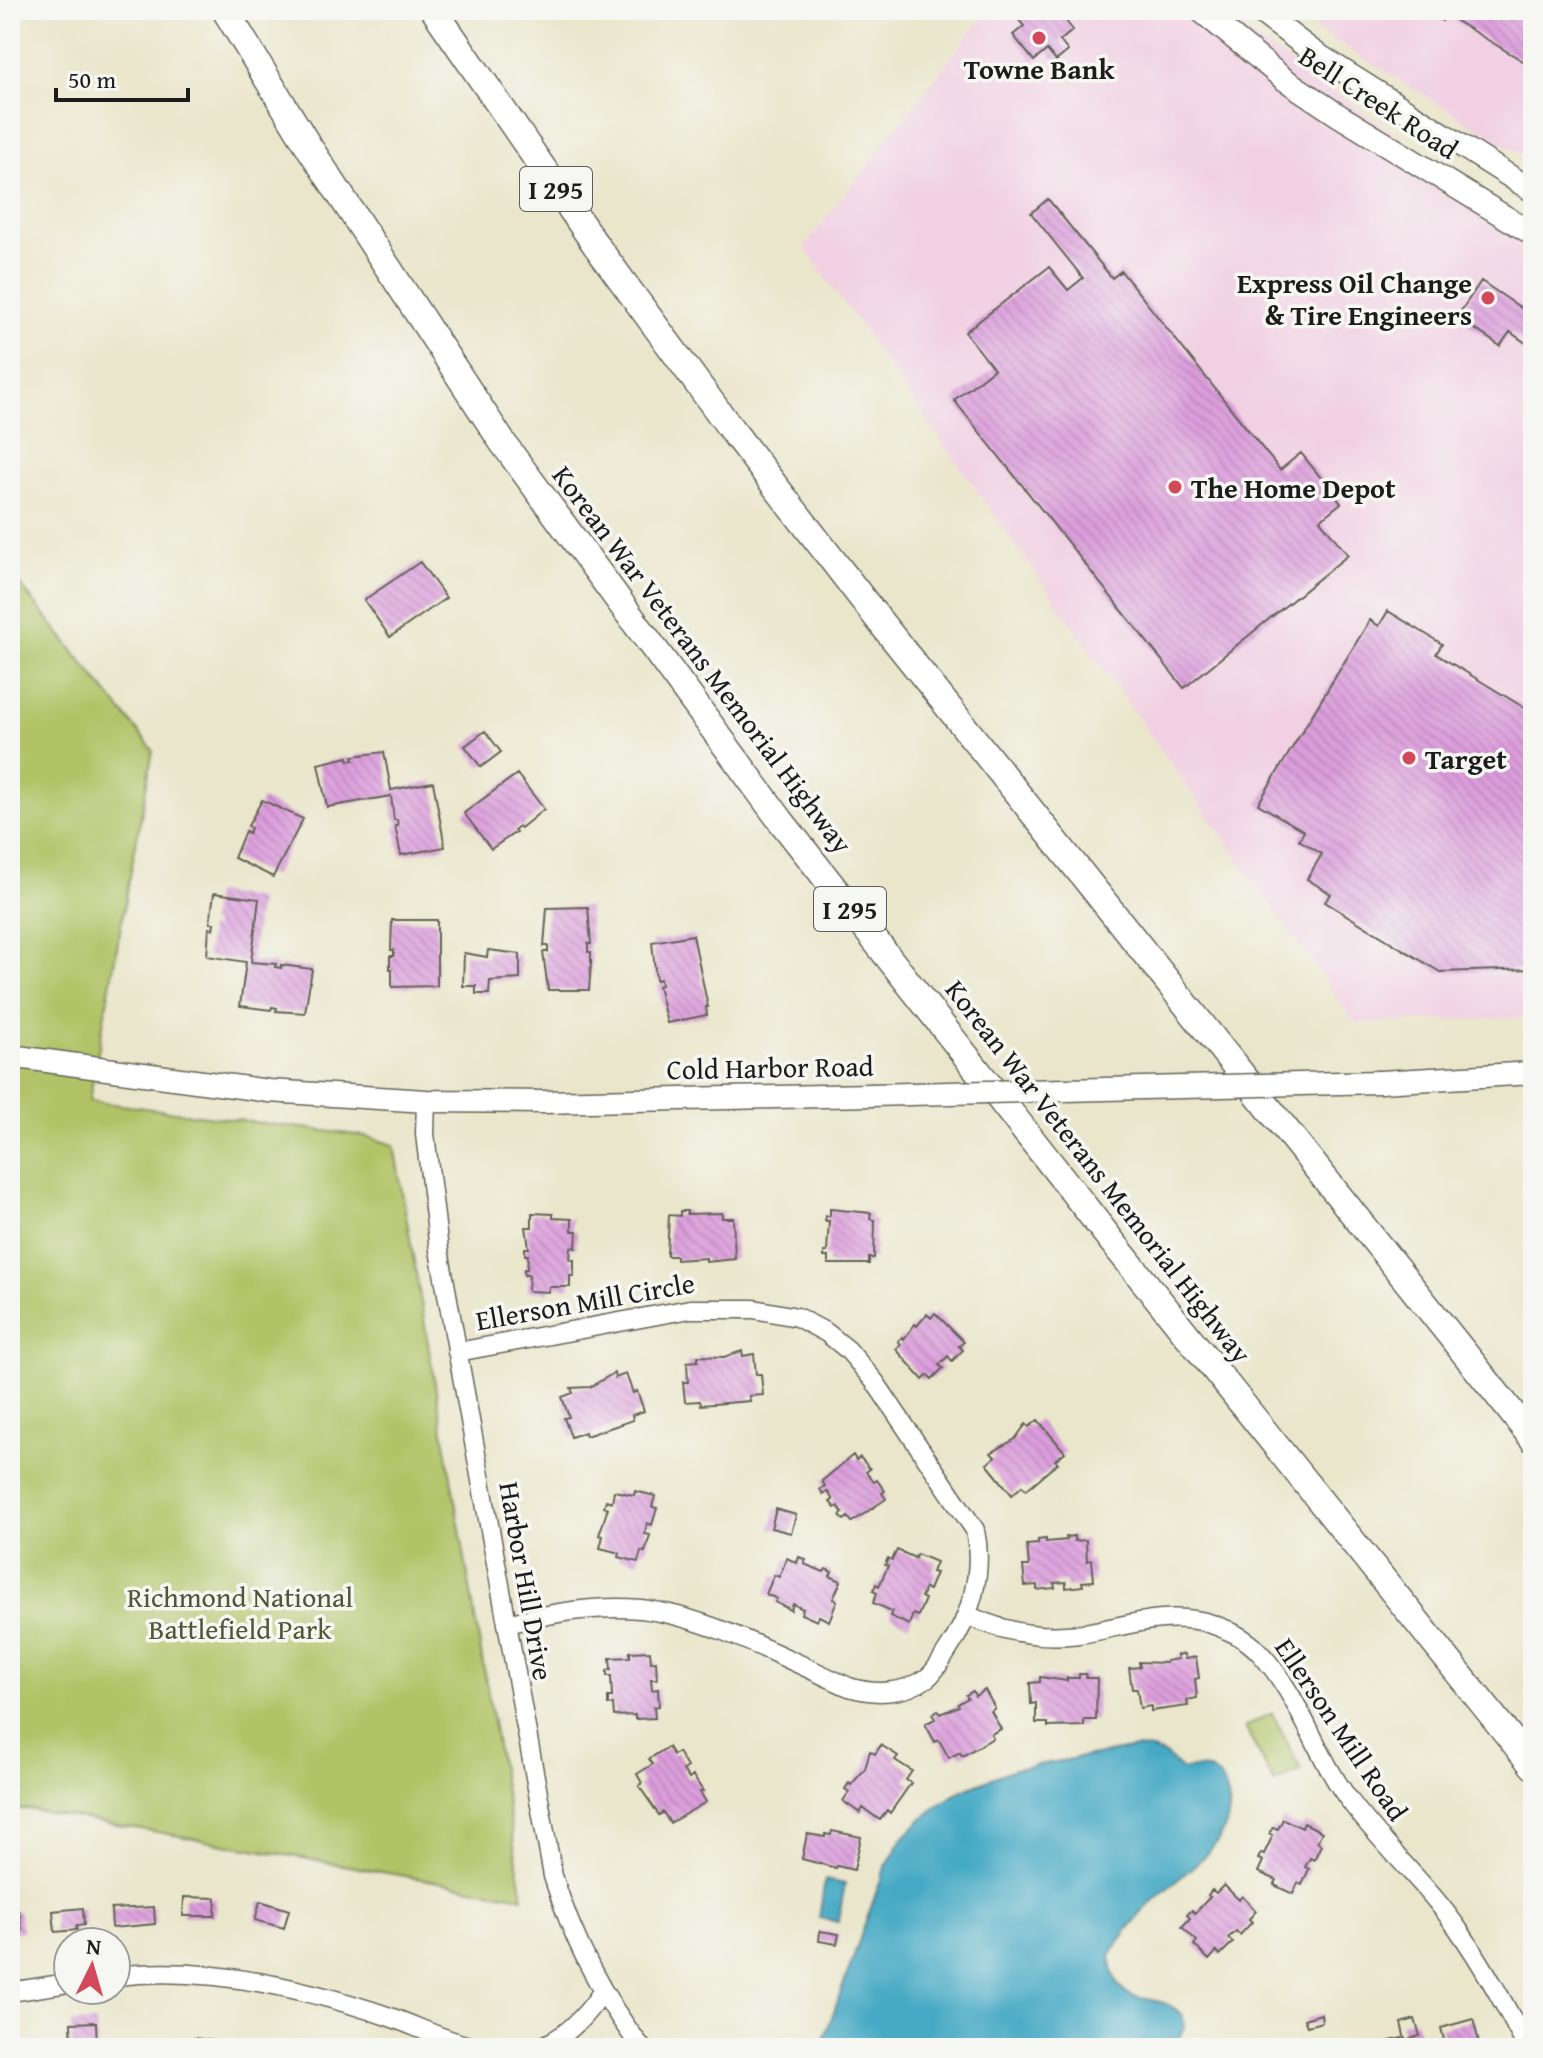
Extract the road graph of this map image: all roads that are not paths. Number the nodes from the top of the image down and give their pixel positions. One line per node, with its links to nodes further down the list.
1 (225, 10): 16 (highway, Korean War Veterans Memorial Highway / I 295)
2 (434, 10): 6 (highway, I 295)
3 (447, 10): 6 (highway)
4 (1200, 10): 8 (main road, Bell Creek Road)
5 (1258, 10): 7 (main road, Bell Creek Road)
6 (471, 66): 13 (highway, I 295)
7 (1533, 191)
8 (1533, 234)
9 (10, 1056): 11 (main road, Cold Harbor Road)
10 (1533, 1073): 11 (main road, Cold Harbor Road, bridge)
11 (426, 1101): 12 (street, Harbor Hill Drive)
12 (457, 1352): 14 (street, Ellerson Mill Circle); 15 (street, Harbor Hill Drive)
13 (1533, 1439)
14 (967, 1615): 15 (street, Ellerson Mill Circle); 24 (street, Ellerson Mill Road)
15 (507, 1624): 20 (street, Harbor Hill Drive)
16 (1533, 1766)
17 (132, 1975): 21 (street)
18 (52, 1985): 19 (street)
19 (10, 1992)
20 (602, 1992): 22 (street); 23 (street, Harbor Hill Drive)
21 (478, 2048)
22 (538, 2048)
23 (642, 2048)
24 (1527, 2048)

